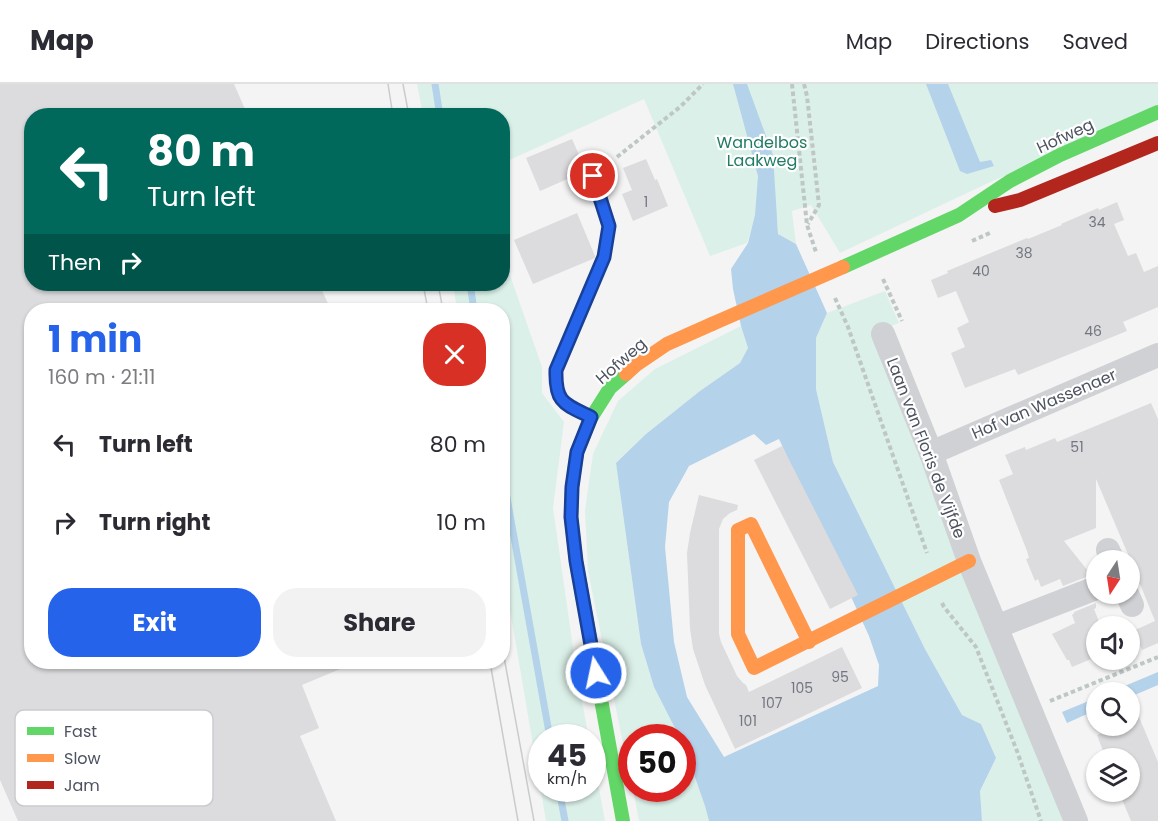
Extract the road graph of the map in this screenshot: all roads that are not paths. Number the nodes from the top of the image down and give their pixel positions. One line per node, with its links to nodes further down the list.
1 (1158, 112): 4 (main road, Hofweg)
2 (1158, 143): 4 (main road, Hofweg)
3 (593, 176): 7 (lane)
4 (959, 215): 7 (main road, Hofweg, bridge)
5 (883, 334): 8 (street, Laan van Floris de Vijfde)
6 (1158, 355): 8 (street, Hof van Wassenaer)
7 (591, 417): 13 (main road, Hofweg)
8 (931, 453): 9 (street, Laan van Floris de Vijfde)
9 (969, 561): 11 (street, Laan van Floris de Vijfde); 12 (main road)
10 (1086, 592): 11 (street)
11 (996, 627): 14 (street, Laan van Floris de Vijfde)
12 (809, 642): 12 (main road)
13 (623, 821)
14 (1076, 821)

